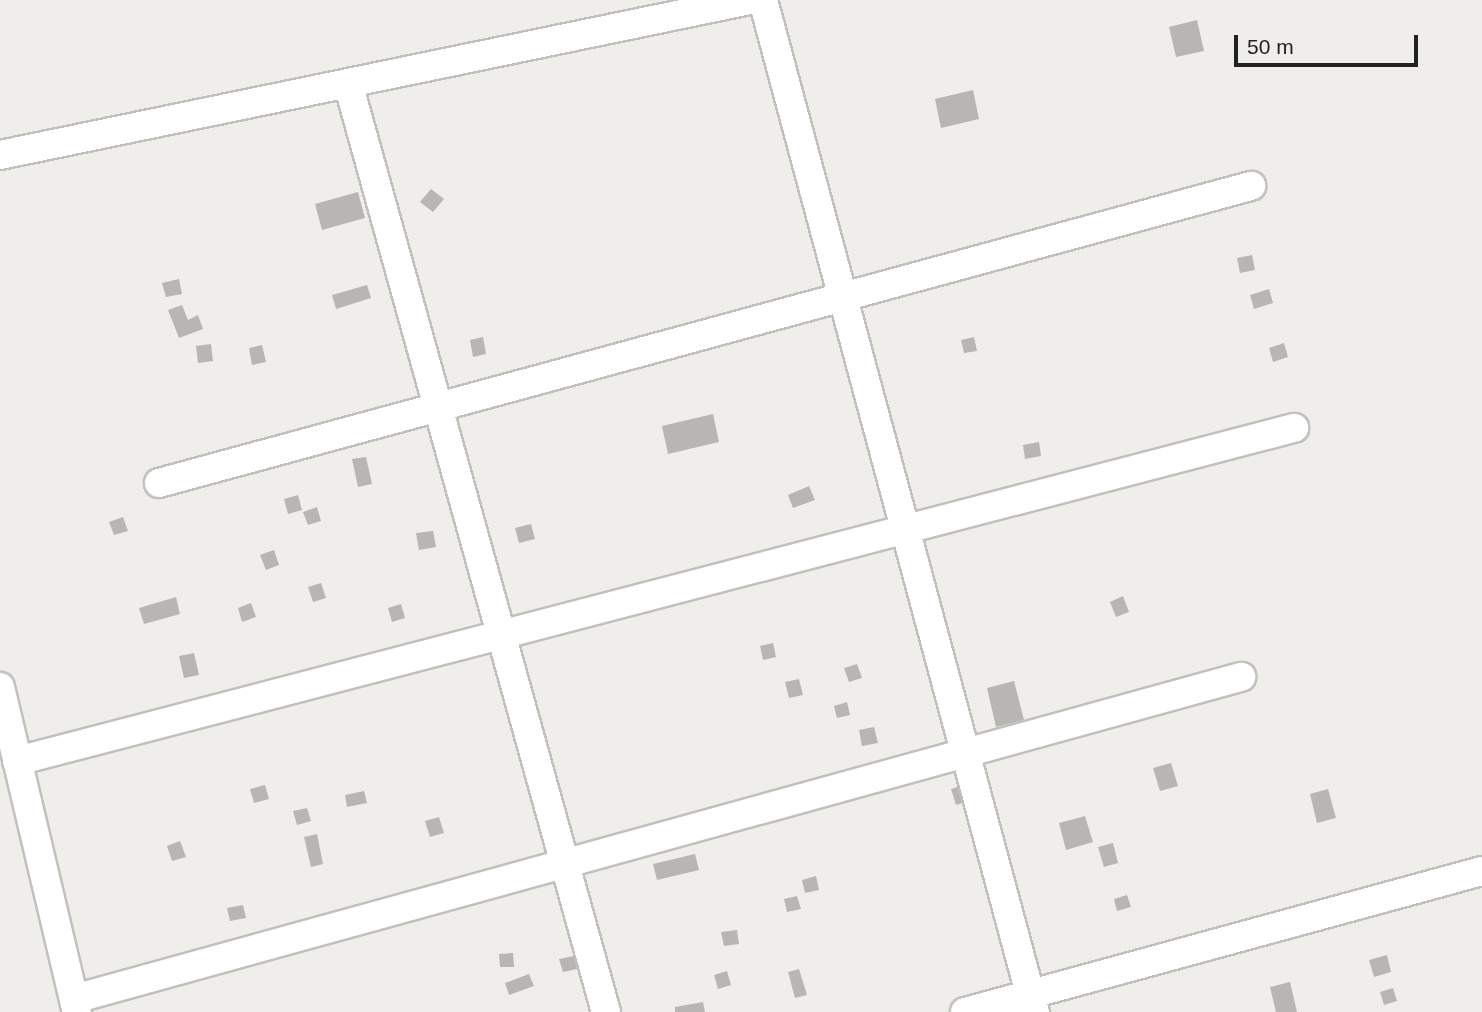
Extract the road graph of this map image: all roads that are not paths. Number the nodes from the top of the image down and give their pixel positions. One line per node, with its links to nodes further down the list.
1 (750, 0): 3 (street)
2 (763, 0): 6 (street)
3 (348, 83): 4 (street); 7 (street)
4 (0, 155)
5 (1251, 186): 6 (street)
6 (839, 298): 7 (street); 10 (street)
7 (441, 406): 9 (street); 11 (street)
8 (1294, 428): 10 (street)
9 (159, 483)
10 (902, 530): 11 (street); 14 (street)
11 (503, 634): 15 (street); 16 (street)
12 (1241, 677): 14 (street)
13 (0, 687): 15 (street)
14 (964, 754): 16 (street); 18 (street)
15 (18, 761): 19 (street)
16 (566, 863): 19 (street); 20 (street)
17 (1482, 871): 18 (street)
18 (1032, 1003): 21 (street)
19 (75, 1005)
20 (606, 1012)
21 (965, 1012)

